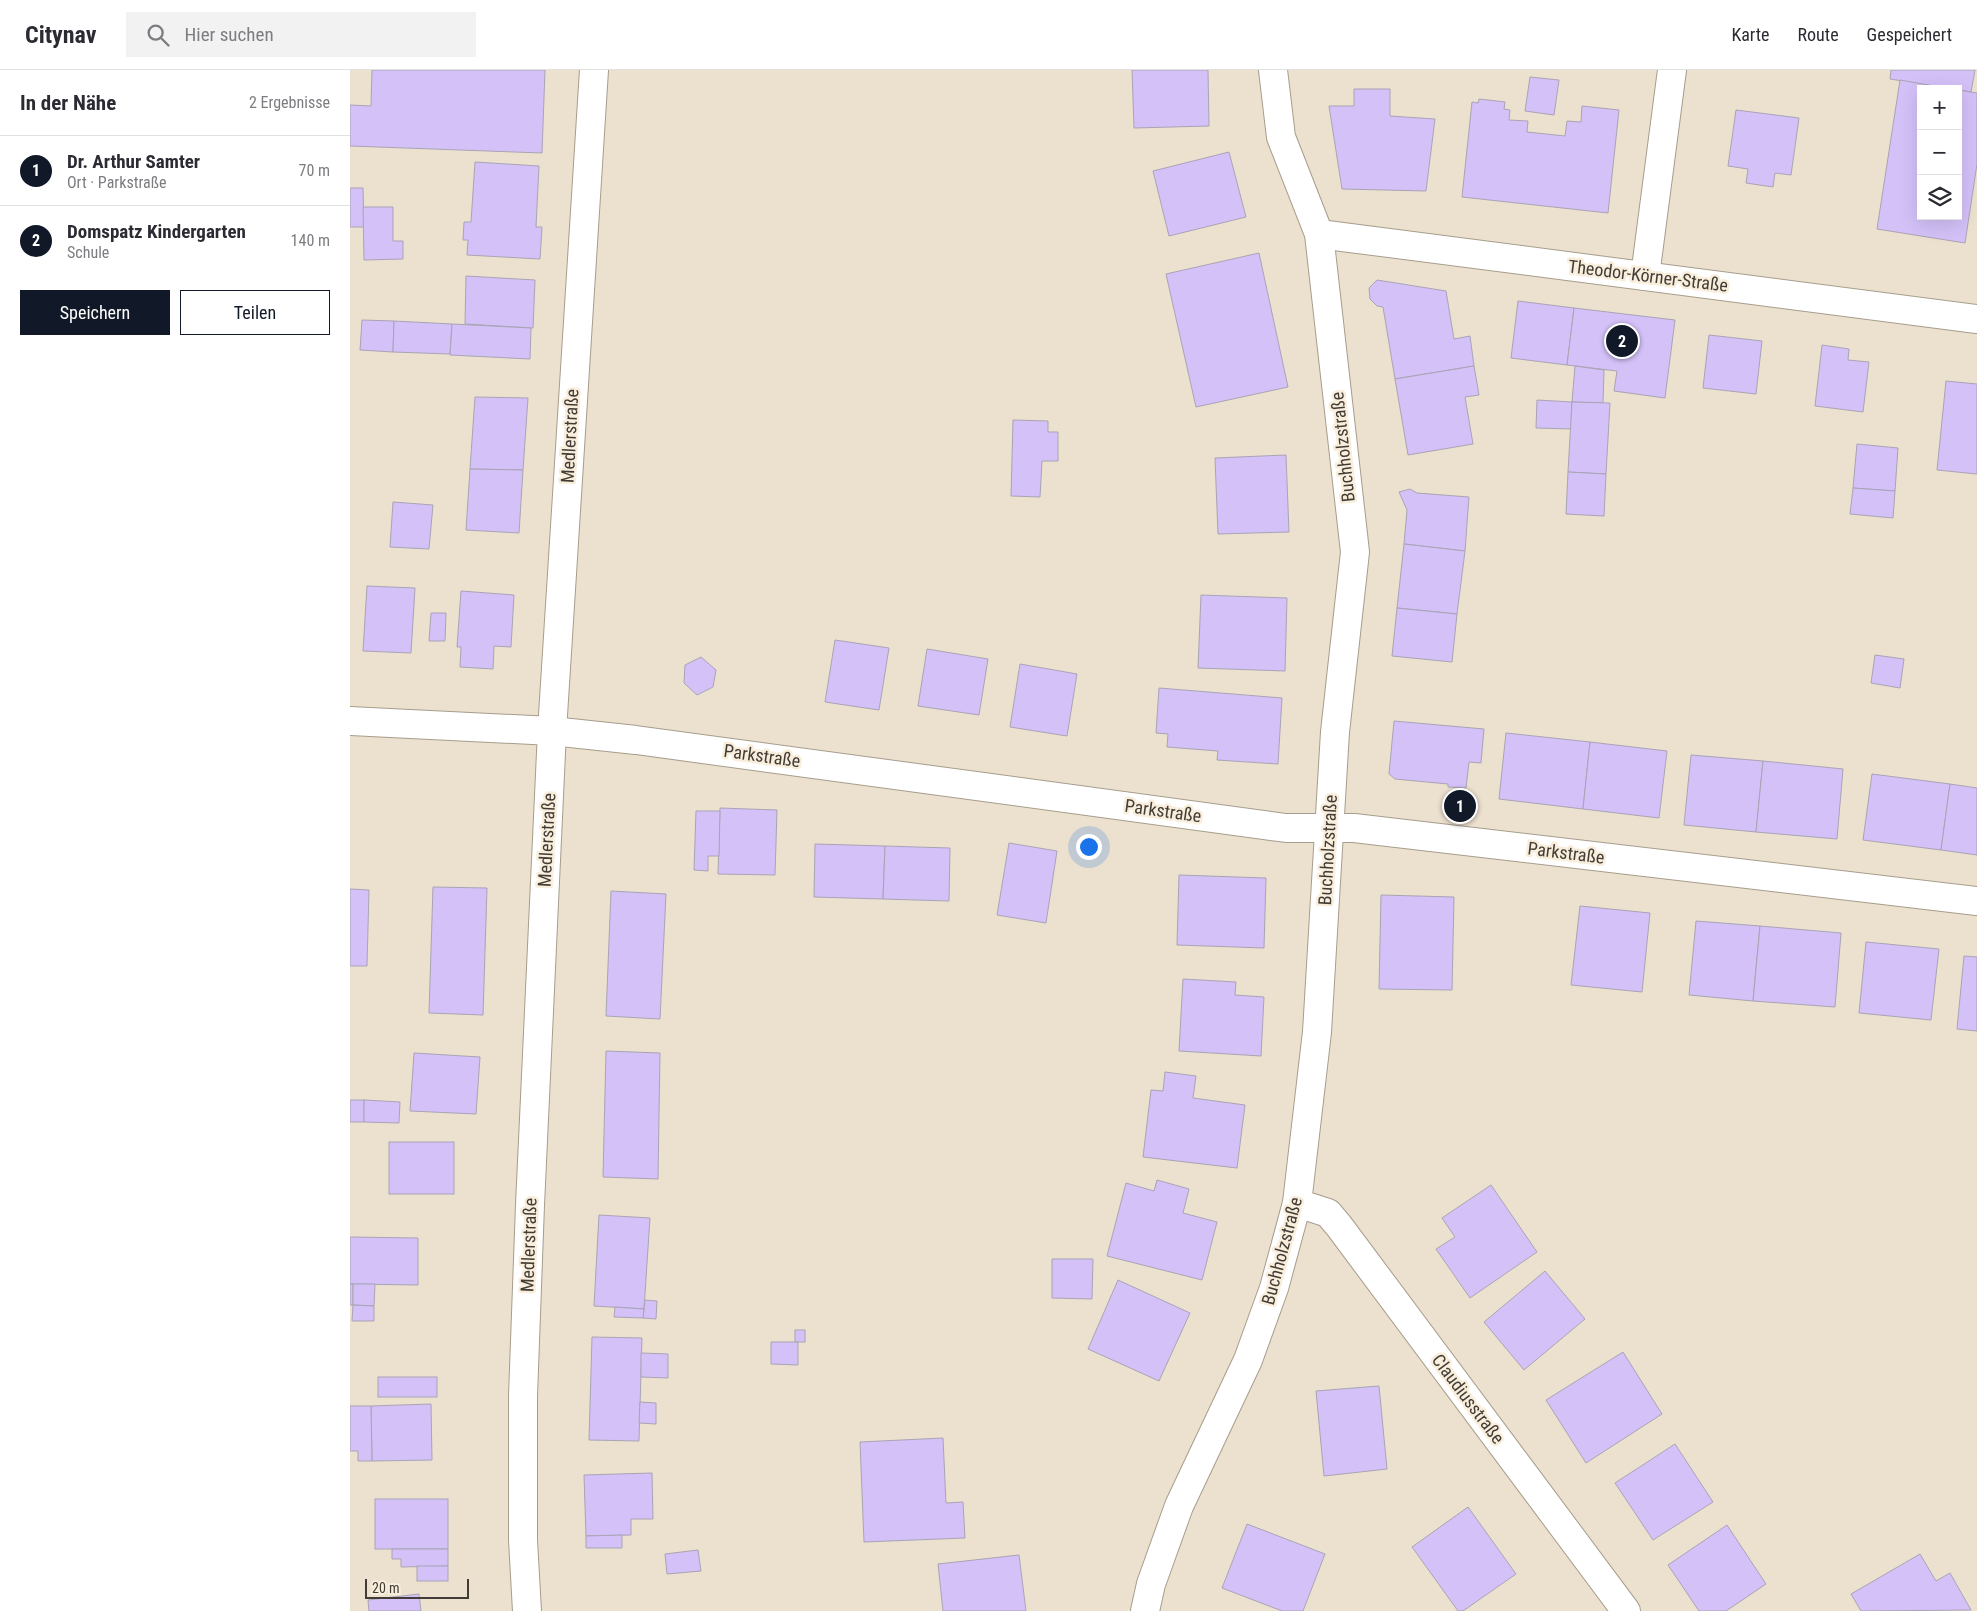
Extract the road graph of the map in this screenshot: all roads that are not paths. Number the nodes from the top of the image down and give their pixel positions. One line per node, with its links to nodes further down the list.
1 (594, 70): 8 (street, Medlerstraße)
2 (1273, 70): 4 (street, Buchholzstraße)
3 (1672, 70): 5 (street)
4 (1319, 234): 5 (street, Theodor-Körner-Straße); 9 (street, Buchholzstraße)
5 (1645, 276): 6 (street, Theodor-Körner-Straße)
6 (1977, 318)
7 (350, 721): 8 (street, Parkstraße)
8 (552, 731): 9 (street, Parkstraße); 12 (street, Medlerstraße)
9 (1329, 828): 10 (street, Parkstraße); 11 (street, Buchholzstraße)
10 (1977, 901)
11 (1297, 1203): 13 (street, Buchholzstraße); 14 (street, Claudiusstraße)
12 (527, 1611)
13 (1145, 1611)
14 (1626, 1611)

